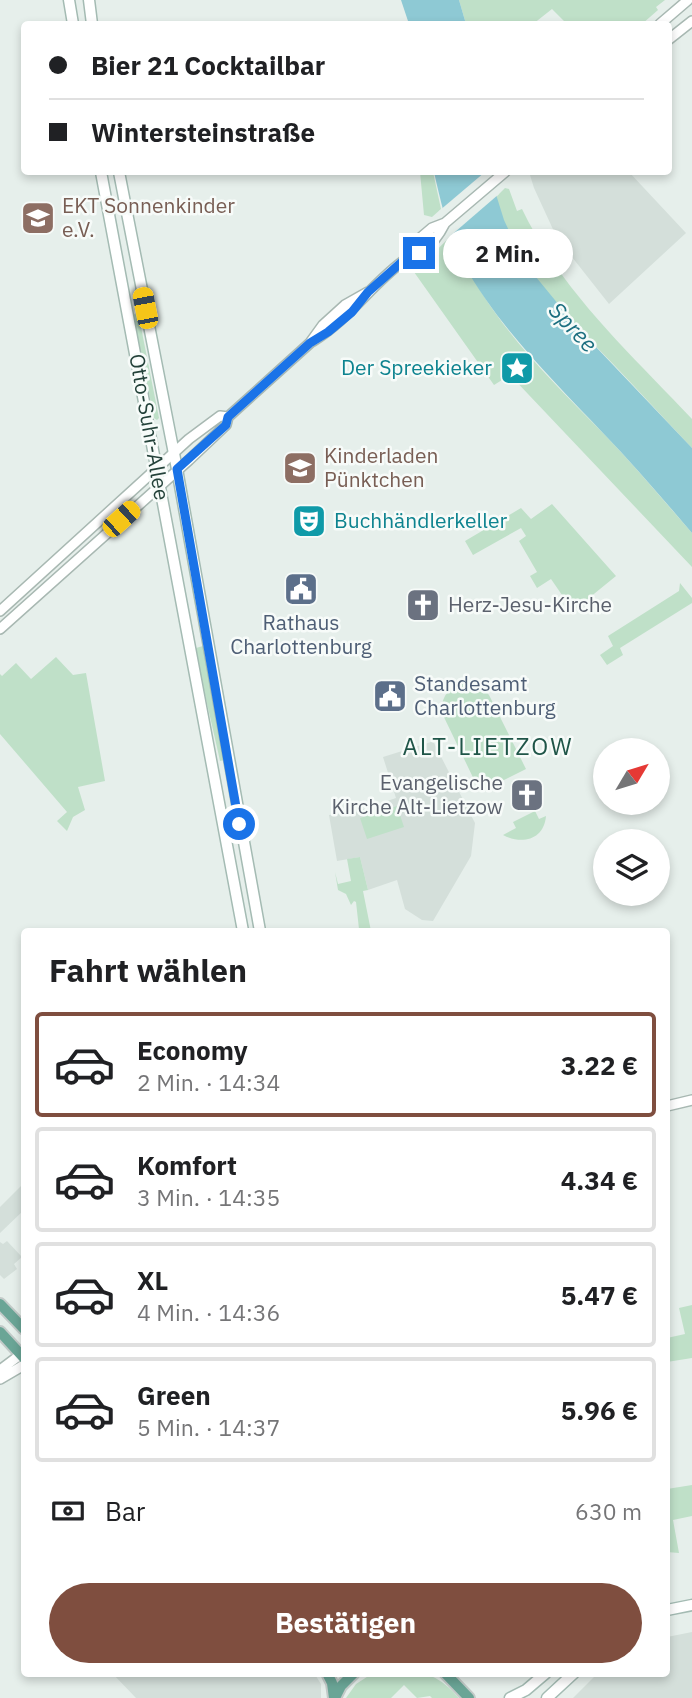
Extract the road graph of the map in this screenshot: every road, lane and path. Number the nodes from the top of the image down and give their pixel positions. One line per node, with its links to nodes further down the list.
1 (69, 0): 4 (main road)
2 (89, 0): 5 (main road)
3 (688, 0): 6 (street)
4 (72, 21)
5 (92, 21)
6 (664, 21)
7 (692, 21): 8 (street)
8 (672, 37)
9 (102, 175): 14 (main road, Otto-Suhr-Allee)
10 (120, 175): 13 (main road, Otto-Suhr-Allee)
11 (501, 175): 12 (street)
12 (228, 417): 13 (street); 15 (street)
13 (174, 452): 14 (street); 15 (main road, Otto-Suhr-Allee)
14 (156, 468): 16 (main road, Otto-Suhr-Allee); 17 (street)
15 (177, 469): 16 (street); 20 (main road, Otto-Suhr-Allee)
16 (159, 485): 18 (street); 19 (main road, Otto-Suhr-Allee)
17 (0, 611)
18 (0, 629)
19 (242, 928)
20 (259, 928)
21 (692, 1100): 22 (street)
22 (670, 1105)
23 (0, 1304): 24 (main road)
24 (21, 1326)
25 (0, 1332): 26 (main road)
26 (21, 1352)
27 (21, 1355): 29 (street)
28 (21, 1367): 30 (street)
29 (0, 1370)
30 (0, 1379)
31 (692, 1605): 32 (main road)
32 (670, 1609)
33 (329, 1677): 39 (main road)
34 (350, 1677): 39 (main road)
35 (450, 1677): 38 (main road)
36 (541, 1677): 40 (main road)
37 (570, 1677): 41 (main road)
38 (469, 1697)
39 (335, 1698)
40 (510, 1698)
41 (547, 1698)

